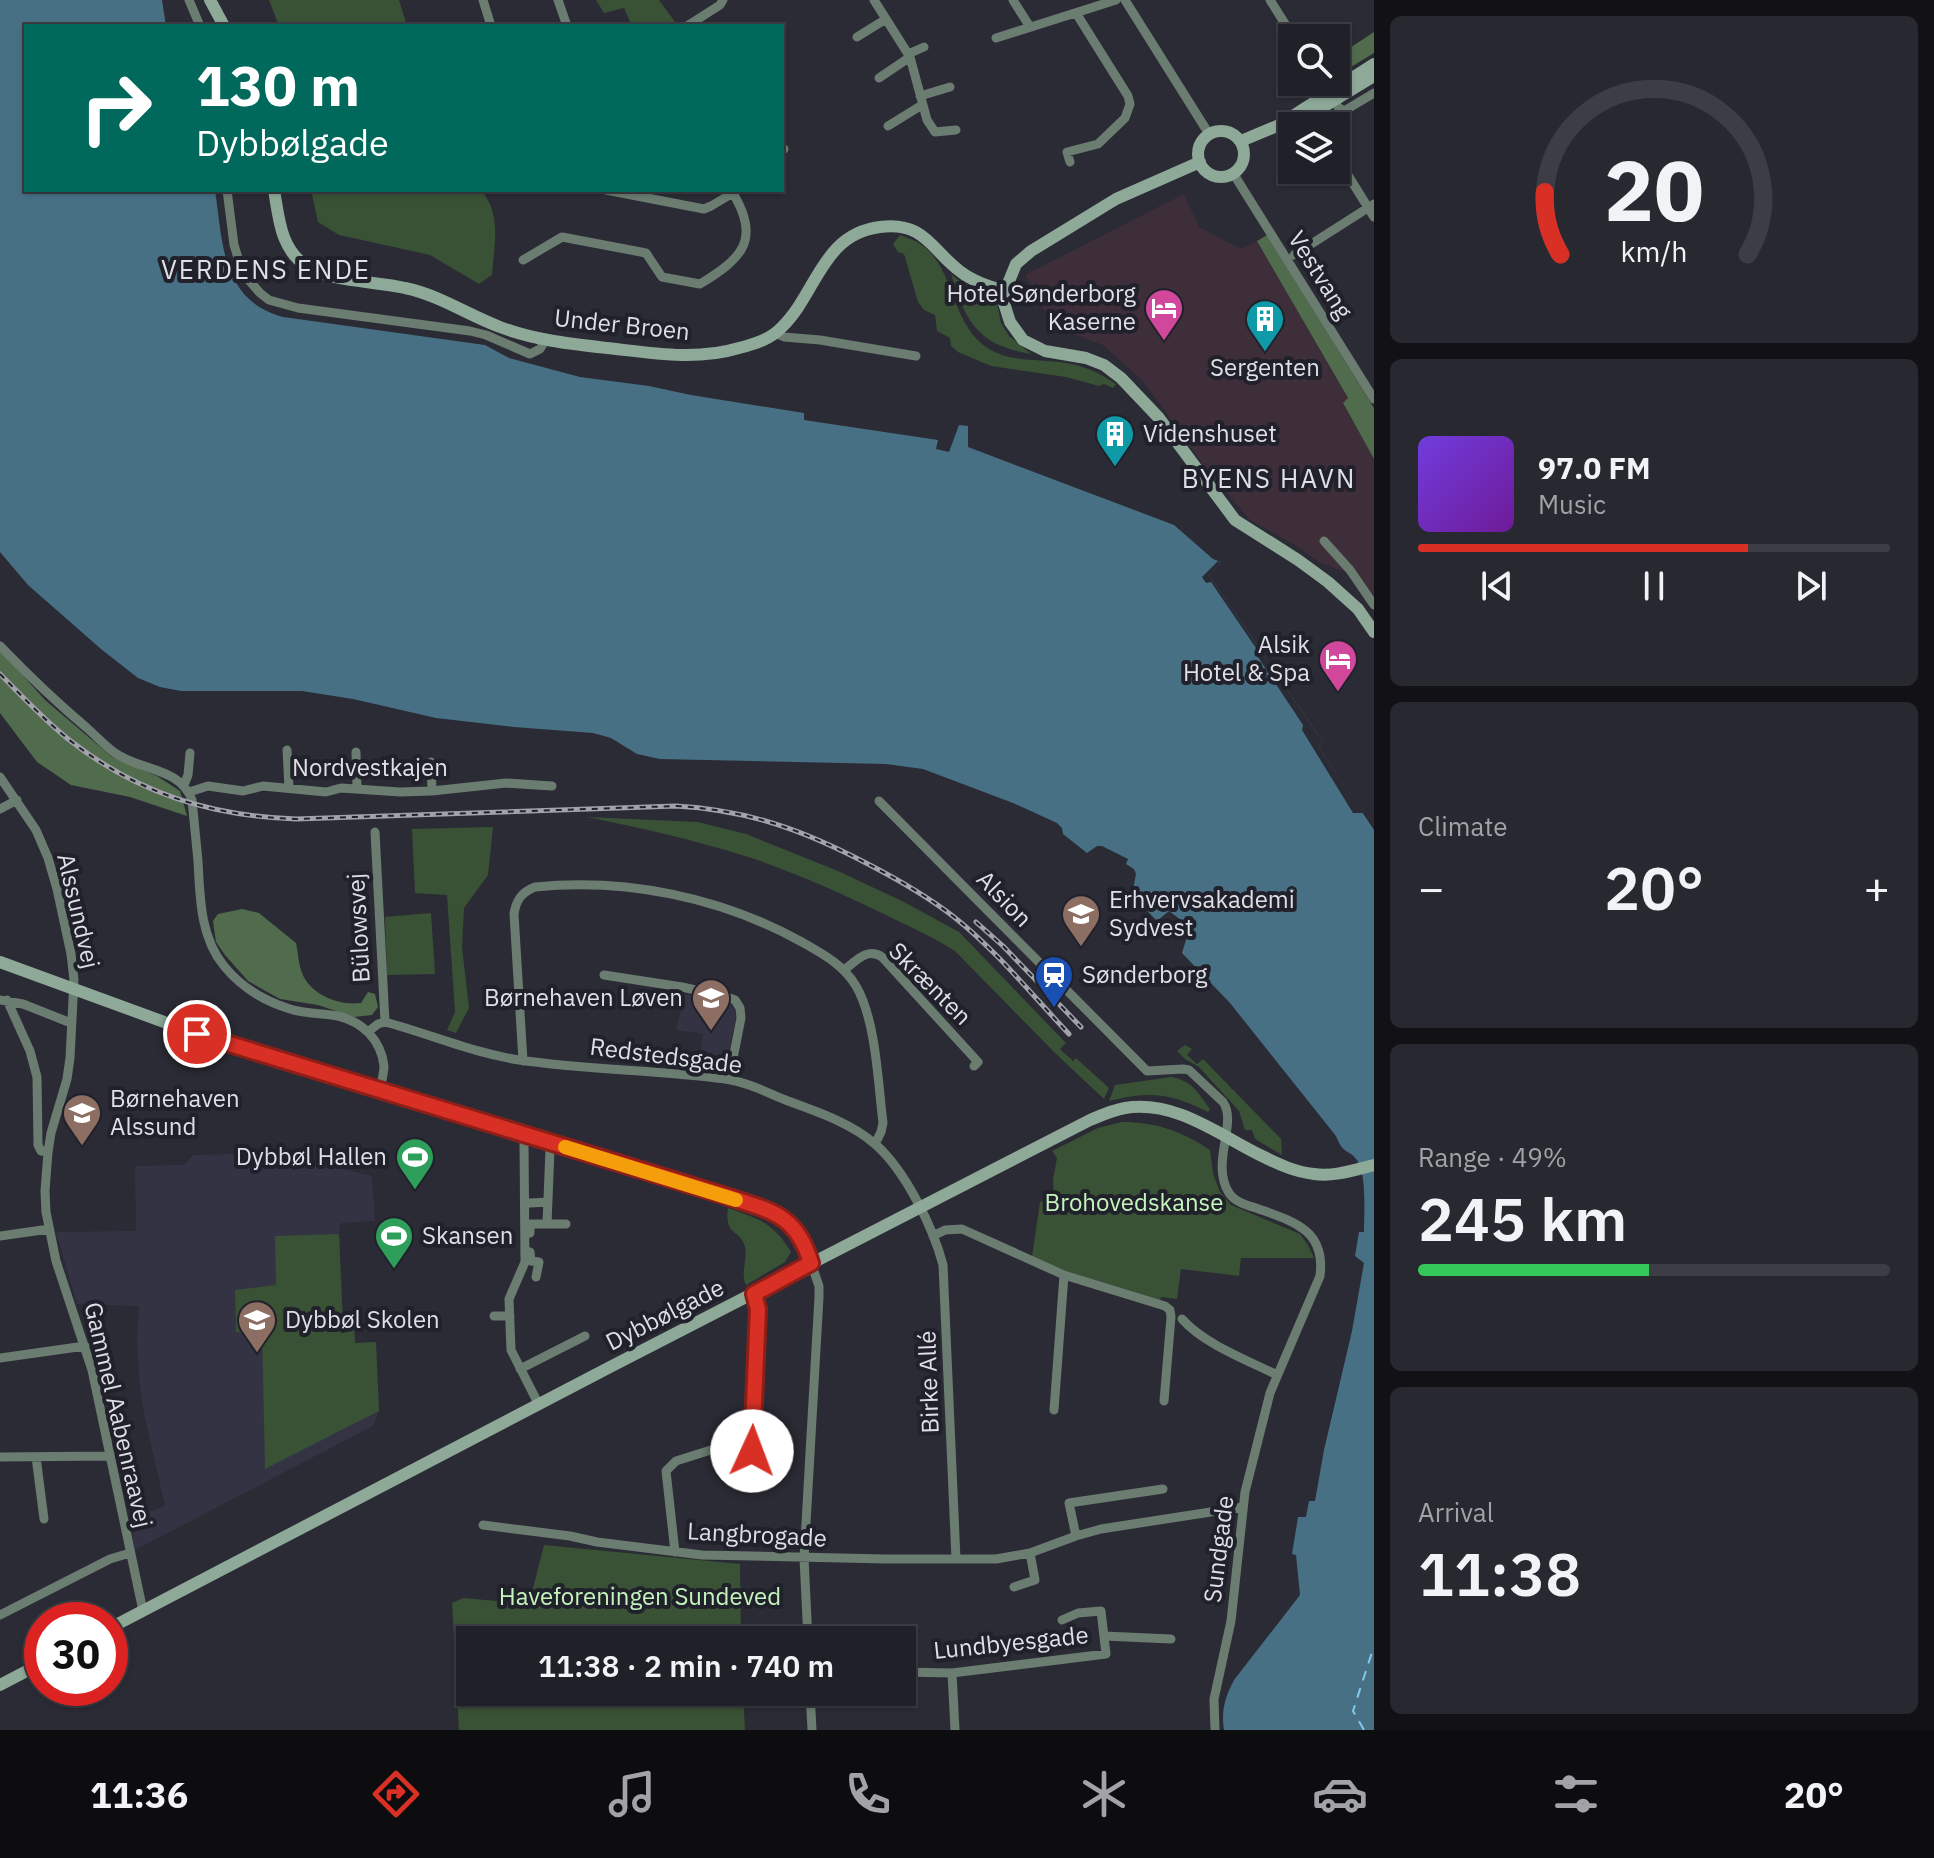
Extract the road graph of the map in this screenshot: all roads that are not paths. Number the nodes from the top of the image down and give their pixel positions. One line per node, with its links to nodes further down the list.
1 (189, 0): 13 (street)
2 (210, 0): 14 (street)
3 (483, 0): 15 (street)
4 (558, 0): 16 (street)
5 (723, 0): 17 (street)
6 (874, 0): 12 (street)
7 (1013, 0): 19 (street)
8 (1116, 0): 11 (street)
9 (1125, 0): 37 (street)
10 (1270, 0): 18 (street)
11 (1076, 13): 19 (street); 39 (street)
12 (886, 19): 20 (street); 23 (street)
13 (199, 24)
14 (223, 24)
15 (490, 24)
16 (566, 24)
17 (690, 24)
18 (1285, 24)
19 (1030, 27): 21 (street)
20 (857, 37)
21 (996, 38)
22 (924, 47): 23 (street)
23 (909, 56): 26 (street); 32 (street)
24 (1374, 64): 27 (street)
25 (1374, 76): 28 (street)
26 (879, 78)
27 (1350, 79)
28 (1350, 84)
29 (950, 87): 32 (street)
30 (1374, 93): 31 (street)
31 (1331, 96)
32 (921, 101): 33 (street); 35 (street)
33 (888, 126)
34 (1278, 126): 38 (street)
35 (956, 130)
36 (1278, 131): 38 (street)
37 (1209, 134): 38 (street); 40 (street)
38 (1242, 144): 41 (street)
39 (1070, 162)
40 (1200, 162): 41 (street); 52 (street)
41 (1233, 173): 56 (street, Vestvang)
42 (1350, 176): 48 (street)
43 (227, 192): 54 (street)
44 (274, 192): 54 (street, Under Broen)
45 (616, 192): 46 (street)
46 (731, 192)
47 (733, 192): 51 (street)
48 (1371, 206): 49 (street); 50 (street)
49 (1374, 217)
50 (1294, 255)
51 (523, 260)
52 (1005, 291): 53 (street, Under Broen); 59 (street)
53 (775, 333): 54 (street, Under Broen); 55 (street)
54 (546, 339)
55 (916, 356)
56 (1374, 399)
57 (1324, 541): 58 (street)
58 (1374, 605)
59 (1374, 632)
60 (0, 646): 67 (street)
61 (287, 750): 68 (street)
62 (356, 752): 69 (street)
63 (190, 753): 67 (street)
64 (431, 762): 70 (street)
65 (0, 777): 71 (street, Alssundvej)
66 (552, 786): 70 (street, Nordvestkajen)
67 (186, 788): 68 (street, Nordvestkajen); 82 (street)
68 (289, 788): 69 (street, Nordvestkajen)
69 (357, 788): 70 (street, Nordvestkajen)
70 (432, 791)
71 (17, 800): 73 (street); 78 (street, Alssundvej)
72 (879, 801): 88 (street, Alsion)
73 (0, 809)
74 (375, 832): 80 (street, Bülowsvej)
75 (0, 962): 78 (street)
76 (844, 970): 83 (street); 84 (street, Skrænten); 90 (street)
77 (604, 975): 85 (street)
78 (73, 990): 81 (street, Gammel Aabenraavej); 86 (street)
79 (4, 1000): 81 (street); 91 (street, Gammel Aabenraavej)
80 (385, 1022): 82 (street); 83 (street, Redstedsgade)
81 (71, 1023): 91 (street, Gammel Aabenraavej)
82 (369, 1031): 86 (street)
83 (523, 1061): 85 (street, Redstedsgade)
84 (974, 1066)
85 (729, 1079): 90 (street, Redstedsgade)
86 (380, 1090): 87 (street)
87 (526, 1135): 89 (street); 106 (street)
88 (1225, 1136): 92 (street, Dybbølgade); 95 (street, Dybbølgade); 112 (street, Sundgade)
89 (552, 1143): 93 (street); 101 (street)
90 (875, 1144): 95 (street, Redstedsgade)
91 (48, 1152): 98 (street, Gammel Aabenraavej)
92 (1374, 1165)
93 (548, 1202): 94 (street); 96 (street)
94 (530, 1203)
95 (920, 1207): 100 (street, Birke Allé); 101 (street, Dybbølgade)
96 (547, 1224): 97 (street); 103 (street)
97 (566, 1224)
98 (49, 1229): 99 (street); 109 (street, Gammel Aabenraavej)
99 (0, 1236)
100 (933, 1236): 102 (street); 130 (street, Birke Allé)
101 (811, 1263): 104 (street, Dybbølgade); 129 (street)
102 (1064, 1275): 113 (street); 115 (street)
103 (536, 1277)
104 (754, 1294): 114 (street, Dybbølgade); 116 (street)
105 (494, 1316): 106 (street)
106 (510, 1316): 111 (street)
107 (1182, 1319): 112 (street)
108 (585, 1336): 111 (street)
109 (85, 1346): 110 (street); 118 (street, Gammel Aabenraavej)
110 (0, 1358)
111 (520, 1369): 114 (street)
112 (1277, 1375): 122 (street, Sundgade)
113 (1164, 1401)
114 (539, 1405): 132 (street, Dybbølgade)
115 (1054, 1410)
116 (752, 1437): 117 (street); 126 (street)
117 (752, 1451)
118 (109, 1456): 120 (street); 127 (street, Gammel Aabenraavej)
119 (0, 1457): 120 (street)
120 (36, 1457): 123 (street)
121 (1163, 1489): 125 (street)
122 (1243, 1507): 125 (street, Langbrogade); 146 (street, Sundgade)
123 (44, 1519)
124 (483, 1525): 126 (street, Langbrogade)
125 (1076, 1536): 128 (street, Langbrogade)
126 (675, 1552): 129 (street, Langbrogade)
127 (130, 1553): 132 (street, Gammel Aabenraavej); 133 (street)
128 (1030, 1553): 130 (street, Langbrogade); 131 (street)
129 (804, 1558): 130 (street, Langbrogade); 136 (street)
130 (956, 1559)
131 (1014, 1587)
132 (143, 1611): 134 (street, Dybbølgade)
133 (0, 1615)
134 (128, 1619)
135 (1062, 1620): 137 (street, Lundbyesgade)
136 (807, 1626)
137 (1104, 1636): 138 (street, Lundbyesgade); 141 (street, Lundbyesgade)
138 (1171, 1639)
139 (24, 1672): 142 (street)
140 (916, 1672): 141 (street, Lundbyesgade)
141 (952, 1673): 145 (street)
142 (0, 1685)
143 (811, 1706): 144 (street)
144 (812, 1730)
145 (955, 1730)
146 (1215, 1730)

